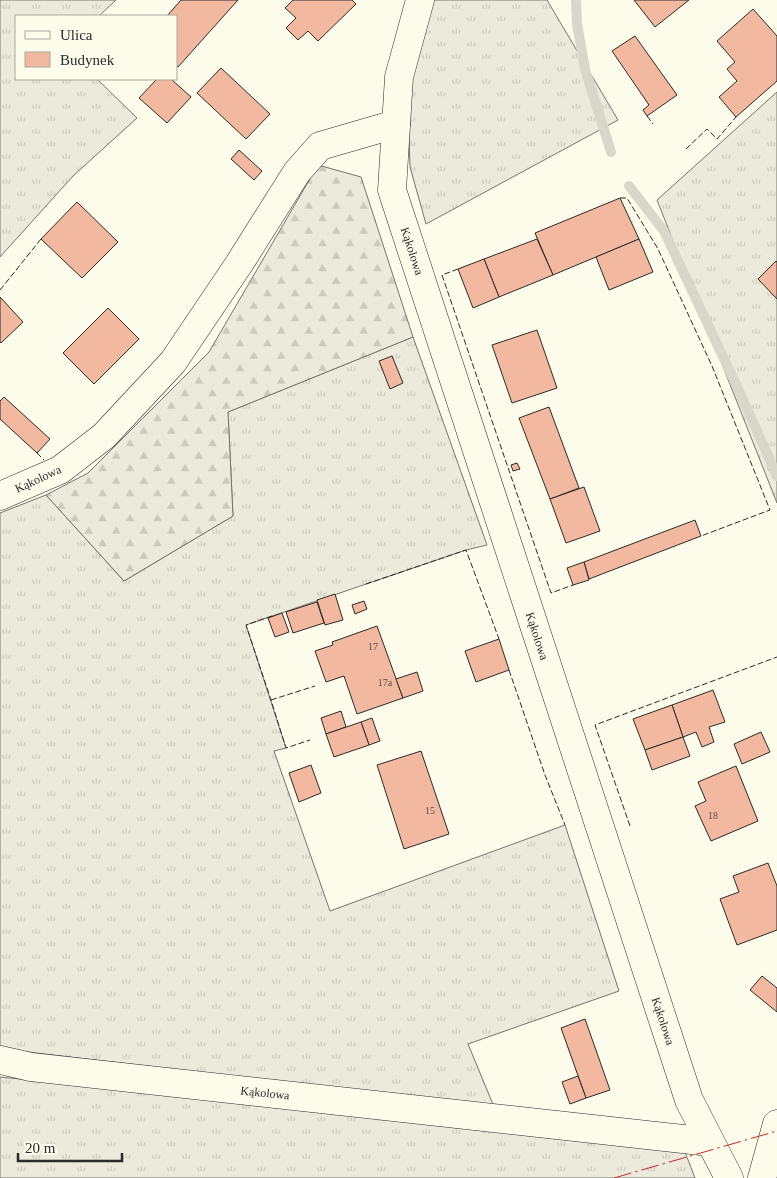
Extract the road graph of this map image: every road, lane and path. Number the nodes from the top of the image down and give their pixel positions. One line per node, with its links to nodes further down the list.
1 (420, 0): 2 (street, Kąkolowa)
2 (396, 124): 3 (street, Kąkolowa); 6 (street, Kąkolowa)
3 (0, 496)
4 (0, 1060): 6 (street, Kąkolowa)
5 (777, 1124): 8 (street)
6 (710, 1142): 7 (street, Kąkolowa)
7 (729, 1178)
8 (762, 1178)

